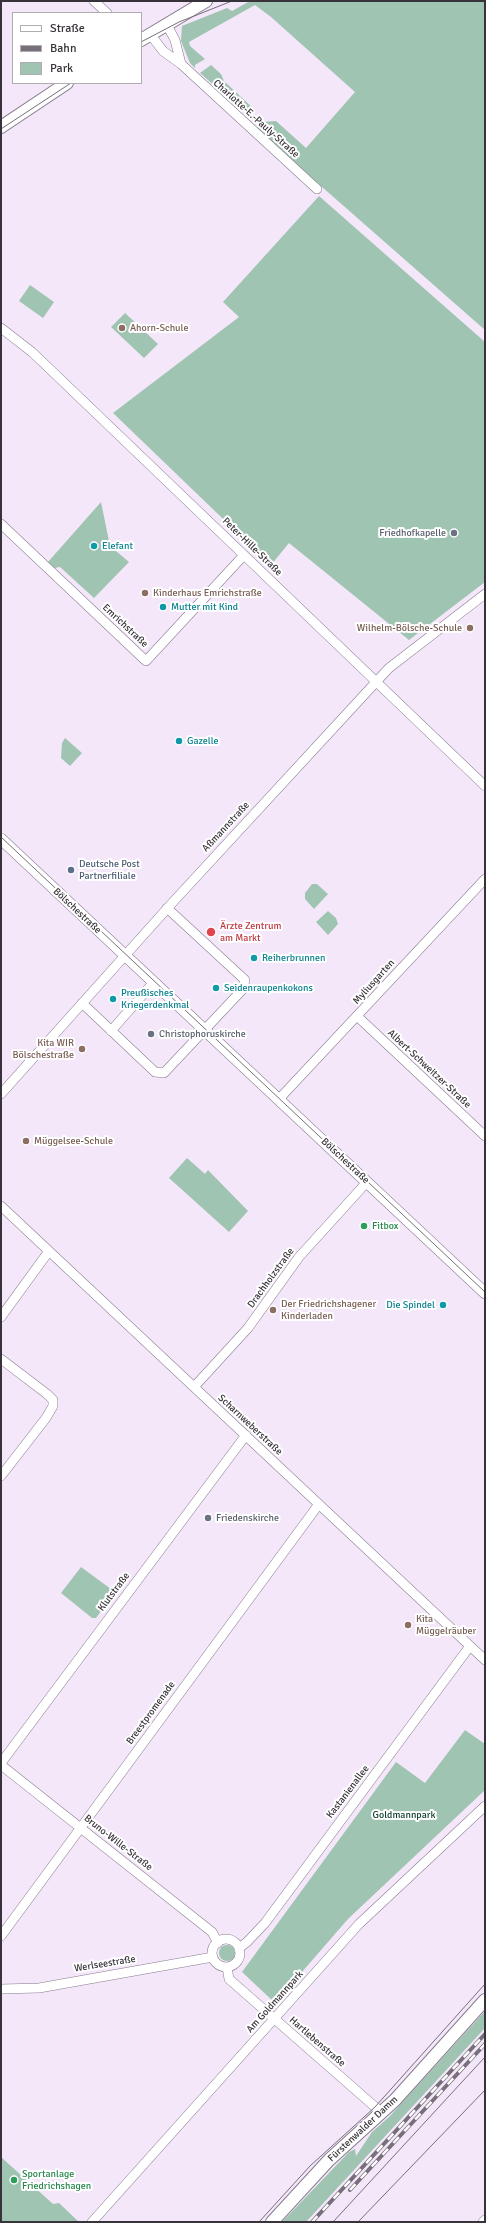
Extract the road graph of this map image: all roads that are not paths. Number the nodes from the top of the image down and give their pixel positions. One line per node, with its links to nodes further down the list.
1 (94, 1): 3 (street)
2 (206, 1): 4 (main road)
3 (106, 12)
4 (167, 25): 5 (main road); 6 (street)
5 (146, 37): 6 (street, Charlotte-E.-Pauly-Straße)
6 (181, 64): 9 (street, Charlotte-E.-Pauly-Straße)
7 (66, 84): 8 (main road)
8 (1, 127)
9 (317, 189)
10 (1, 328): 12 (street, Peter-Hille-Straße)
11 (1, 524): 12 (street, Emrichstraße)
12 (244, 555): 14 (street, Peter-Hille-Straße)
13 (485, 594): 14 (street, Aßmannstraße)
14 (376, 682): 15 (street, Peter-Hille-Straße); 18 (street, Aßmannstraße)
15 (485, 786)
16 (1, 839): 19 (street, Bölschestraße)
17 (485, 879): 22 (street, Myliusgarten)
18 (167, 908): 19 (street, Aßmannstraße); 23 (street)
19 (125, 955): 20 (street, Bölschestraße); 21 (street, Aßmannstraße)
20 (154, 982): 23 (street, Bölschestraße); 24 (street)
21 (82, 1004): 24 (street); 25 (street, Aßmannstraße)
22 (358, 1017): 26 (street, Myliusgarten); 27 (street, Albert-Schweitzer-Straße)
23 (204, 1029): 24 (street); 26 (street, Bölschestraße)
24 (111, 1031)
25 (1, 1094)
26 (279, 1099): 28 (street, Bölschestraße)
27 (485, 1136)
28 (367, 1182): 31 (street, Bölschestraße); 34 (street, Drachholzstraße)
29 (1, 1206): 30 (street, Scharnweberstraße)
30 (49, 1251): 32 (street); 34 (street, Scharnweberstraße)
31 (485, 1293)
32 (1, 1317)
33 (1, 1359): 36 (street)
34 (194, 1387): 35 (street, Scharnweberstraße)
35 (246, 1435): 37 (street, Scharnweberstraße); 40 (street, Klutstraße)
36 (1, 1476)
37 (319, 1504): 38 (street, Scharnweberstraße); 42 (street, Breestpromenade)
38 (470, 1646): 39 (street, Scharnweberstraße); 45 (street, Kastanienallee)
39 (485, 1660)
40 (1, 1764): 42 (street, Bruno-Wille-Straße)
41 (485, 1806): 50 (street, Am Goldmannpark)
42 (81, 1827): 43 (street, Breestpromenade); 44 (street, Bruno-Wille-Straße)
43 (1, 1936)
44 (218, 1943): 45 (street); 46 (street)
45 (239, 1948): 47 (street)
46 (213, 1957): 47 (street); 48 (street, Werlseestraße)
47 (227, 1967): 50 (street, Hartlebenstraße)
48 (1, 1989)
49 (485, 2000): 51 (main road, Fürstenwalder Damm)
50 (275, 2019): 51 (street, Hartlebenstraße); 52 (street, Am Goldmannpark)
51 (382, 2113): 53 (main road, Fürstenwalder Damm)
52 (92, 2222)
53 (272, 2222)

